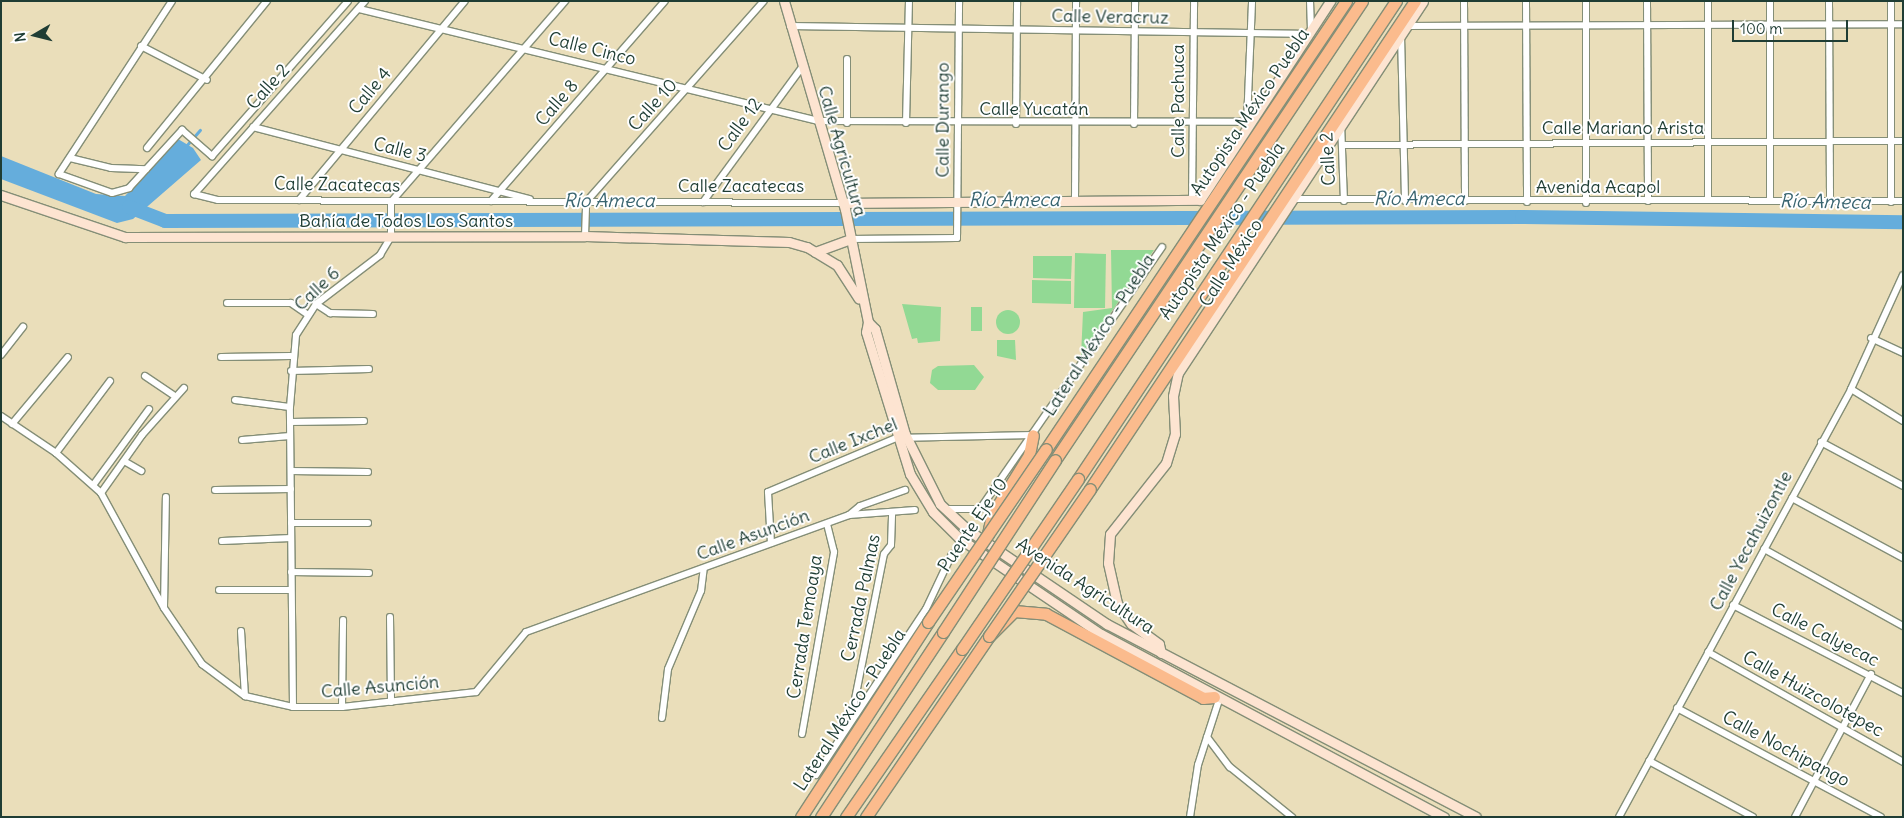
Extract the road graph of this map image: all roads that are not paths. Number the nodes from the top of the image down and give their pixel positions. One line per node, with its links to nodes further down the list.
1 (172, 1): 55 (street)
2 (267, 1): 60 (street)
3 (348, 1): 75 (street)
4 (366, 1): 32 (street, Calle 2)
5 (465, 1): 45 (street, Calle 4)
6 (565, 1): 56 (street)
7 (665, 1): 59 (street, Calle 8)
8 (764, 1): 61 (street, Calle 10)
9 (784, 1): 43 (main road, Calle Agricultura)
10 (909, 1): 46 (street)
11 (959, 1): 47 (street, Calle Durango)
12 (1017, 1): 48 (street)
13 (1076, 1): 49 (street)
14 (1135, 1): 50 (street)
15 (1194, 1): 52 (street, Calle Pachuca)
16 (1252, 1): 54 (street)
17 (1310, 1): 51 (street)
18 (1346, 1): 33 (highway, Autopista México Puebla)
19 (1362, 1): 159 (highway, Autopista México - Puebla)
20 (1396, 1): 222 (highway, Autopista México - Puebla, bridge)
21 (1415, 1): 64 (highway)
22 (1423, 1): 44 (main road)
23 (1464, 1): 34 (street)
24 (1526, 1): 35 (street)
25 (1586, 1): 36 (street)
26 (1647, 1): 37 (street)
27 (1708, 1): 38 (street)
28 (1770, 1): 39 (street)
29 (1829, 1): 40 (street)
30 (1891, 1): 42 (street)
31 (1328, 4): 33 (main road); 51 (main road, Autopista México Puebla)
32 (359, 9): 45 (street, Calle Cinco); 73 (street, Calle 2)
33 (1336, 16): 120 (highway, Autopista México Puebla)
34 (1464, 24): 35 (street); 44 (street); 81 (street)
35 (1526, 24): 36 (street); 82 (street)
36 (1586, 24): 37 (street); 78 (street)
37 (1647, 24): 38 (street); 79 (street)
38 (1708, 24): 39 (street); 80 (street)
39 (1770, 24): 40 (street); 83 (street)
40 (1829, 24): 42 (street); 84 (street)
41 (1903, 24): 42 (street)
42 (1891, 25): 76 (street)
43 (790, 26): 46 (street, Calle Veracruz); 58 (main road, Calle Agricultura)
44 (1406, 26): 53 (main road)
45 (442, 28): 56 (street, Calle Cinco); 88 (street, Calle 4)
46 (908, 28): 47 (street, Calle Veracruz); 67 (street)
47 (959, 30): 48 (street, Calle Veracruz); 69 (street, Calle Durango)
48 (1016, 31): 49 (street, Calle Veracruz); 70 (street)
49 (1076, 32): 50 (street, Calle Veracruz); 71 (street)
50 (1135, 33): 52 (street, Calle Veracruz); 72 (street)
51 (1310, 33): 54 (street, Calle Veracruz); 65 (main road, Autopista México Puebla)
52 (1194, 34): 54 (street, Calle Veracruz); 68 (street, Calle Pachuca)
53 (1401, 34): 64 (main road); 86 (street)
54 (1252, 35): 65 (street)
55 (141, 46): 60 (street); 89 (street)
56 (524, 48): 59 (street, Calle Cinco); 91 (street)
57 (847, 59): 66 (street)
58 (802, 67): 62 (street, Calle 12); 63 (main road, Calle Agricultura)
59 (607, 69): 61 (street, Calle Cinco); 92 (street, Calle 8)
60 (206, 80): 87 (street)
61 (689, 88): 62 (street, Calle Cinco); 109 (street, Calle 10)
62 (770, 108): 63 (street, Calle Cinco); 110 (street, Calle 12)
63 (818, 121): 66 (street, Calle Yucatán); 115 (main road, Calle Agricultura)
64 (1340, 121): 85 (street, Calle 2); 97 (highway); 97 (main road)
65 (1248, 122): 68 (street, Calle Yucatán); 96 (main road, Autopista México Puebla)
66 (846, 123): 67 (street, Calle Yucatán)
67 (906, 123): 69 (street, Calle Yucatán)
68 (1193, 123): 72 (street, Calle Yucatán); 96 (street, Calle Pachuca)
69 (960, 124): 70 (street, Calle Yucatán); 116 (street, Calle Durango)
70 (1016, 124): 71 (street, Calle Yucatán)
71 (1075, 124): 72 (street, Calle Yucatán); 111 (street)
72 (1134, 124)
73 (253, 127): 74 (street, Calle 2); 88 (street, Calle 3)
74 (244, 137): 75 (street); 93 (street, Calle 2)
75 (230, 138): 90 (street)
76 (1891, 141): 77 (street, Calle Mariano Arista); 84 (street, Calle Mariano Arista); 113 (street)
77 (1903, 141)
78 (1586, 143): 79 (street, Calle Mariano Arista); 82 (street, Calle Mariano Arista); 114 (street)
79 (1648, 143): 80 (street, Calle Mariano Arista); 105 (street)
80 (1708, 143): 83 (street, Calle Mariano Arista); 98 (street)
81 (1464, 144): 82 (street, Calle Mariano Arista); 86 (street, Calle Mariano Arista); 104 (street)
82 (1527, 144): 112 (street)
83 (1769, 144): 84 (street, Calle Mariano Arista); 99 (street)
84 (1830, 144): 106 (street)
85 (1344, 145): 86 (street, Calle Mariano Arista); 102 (street, Calle 2)
86 (1405, 145): 103 (street)
87 (147, 148)
88 (341, 150): 91 (street, Calle 3); 95 (street, Calle 4)
89 (70, 158): 90 (street); 90 (street)
90 (146, 169)
91 (420, 170): 92 (street, Calle 3); 108 (street)
92 (500, 191): 100 (street, Calle 8); 101 (street, Calle 3)
93 (194, 194): 95 (street, Calle Zacatecas)
94 (1, 195): 117 (main road, Bahía de Todos Los Santos)
95 (299, 200): 108 (street, Calle Zacatecas)
96 (1196, 200): 111 (main road, Calle Zacatecas)
97 (1289, 200): 102 (street, Avenida Acapol); 121 (highway)
98 (1708, 200): 99 (street, Avenida Acapol); 105 (street, Avenida Acapol)
99 (1770, 200): 106 (street, Avenida Acapol)
100 (491, 201): 101 (street, Calle Zacatecas); 108 (street, Calle Zacatecas)
101 (539, 201): 109 (street, Calle Zacatecas)
102 (1344, 201): 103 (street, Avenida Acapol)
103 (1405, 201): 104 (street, Avenida Acapol)
104 (1465, 201): 112 (street, Avenida Acapol)
105 (1648, 201): 114 (street, Avenida Acapol)
106 (1830, 201): 113 (street, Avenida Acapol)
107 (1903, 201): 113 (street, Avenida Acapol)
108 (391, 202): 117 (street)
109 (586, 202): 110 (street, Calle Zacatecas); 118 (street)
110 (703, 202): 115 (street, Calle Zacatecas)
111 (1075, 202): 116 (main road, Calle Zacatecas)
112 (1527, 202): 114 (street, Avenida Acapol)
113 (1891, 202)
114 (1586, 203)
115 (844, 206): 116 (main road, Calle Zacatecas); 119 (main road, Calle Agricultura)
116 (958, 206): 119 (street, Calle Durango)
117 (391, 233): 118 (main road, Bahía de Todos Los Santos); 126 (street, Calle 6)
118 (585, 233): 123 (main road, Bahía de Todos Los Santos)
119 (849, 235): 123 (main road); 127 (main road, Calle Agricultura)
120 (1183, 242): 157 (highway, Lateral México - Puebla)
121 (1259, 242): 198 (highway, bridge); 200 (main road, Calle México)
122 (1162, 247): 152 (street)
123 (815, 252): 127 (main road, Bahía de Todos Los Santos)
124 (1903, 275): 131 (street, Calle Yecahuizontle)
125 (227, 303): 128 (street)
126 (316, 304): 128 (street, Calle 6); 129 (street)
127 (865, 310): 154 (main road, Avenida Agricultura)
128 (307, 314): 134 (street, Calle 6)
129 (373, 314)
130 (23, 327): 133 (street)
131 (1871, 338): 132 (street); 142 (street, Calle Yecahuizontle)
132 (1903, 353)
133 (1, 355)
134 (291, 356): 136 (street); 138 (street, Calle 6)
135 (68, 357): 151 (street)
136 (222, 357)
137 (369, 369): 138 (street)
138 (291, 371): 145 (street, Calle 6)
139 (146, 376): 143 (street)
140 (110, 381): 158 (street)
141 (184, 388): 143 (street)
142 (1851, 389): 148 (street); 156 (street, Calle Yecahuizontle)
143 (174, 395): 160 (street)
144 (235, 400): 145 (street)
145 (290, 407): 150 (street, Calle 6)
146 (149, 409): 164 (street)
147 (1, 416): 151 (street, Calle Asunción)
148 (1903, 420)
149 (364, 421): 150 (street)
150 (290, 422): 153 (street, Calle 6)
151 (12, 424): 158 (street, Calle Asunción)
152 (1033, 435): 154 (street, Calle Ixchel); 172 (street); 179 (highway)
153 (290, 436): 155 (street); 162 (street, Calle 6)
154 (901, 436): 172 (main road, Avenida Agricultura); 182 (street, Calle Ixchel); 205 (main road, Avenida Agricultura)
155 (242, 440)
156 (1822, 442): 165 (street); 171 (street, Calle Yecahuizontle)
157 (1046, 449): 179 (highway, Puente Eje 10, bridge)
158 (56, 453): 164 (street, Calle Asunción)
159 (1055, 460): 221 (highway, Puente Eje 10, bridge)
160 (124, 461): 161 (street); 169 (street)
161 (141, 471)
162 (291, 471): 163 (street); 166 (street, Calle 6)
163 (368, 472)
164 (94, 484): 169 (street, Calle Asunción)
165 (1903, 486)
166 (291, 489): 167 (street); 176 (street, Calle 6)
167 (215, 490)
168 (904, 490): 175 (street, Calle Asunción)
169 (101, 493): 192 (street, Calle Asunción)
170 (166, 497): 192 (street)
171 (1792, 498): 183 (street, Calle Yecahuizontle); 185 (street)
172 (945, 509): 200 (main road, Avenida Agricultura)
173 (915, 510): 174 (street, Calle Asunción)
174 (892, 512): 175 (street, Calle Asunción); 211 (street, Cerrada Palmas)
175 (849, 515): 178 (street, Calle Asunción)
176 (291, 523): 177 (street); 180 (street, Calle 6)
177 (368, 523)
178 (827, 524): 182 (street, Calle Asunción); 213 (street, Cerrada Temoaya)
179 (988, 534): 195 (highway, Puente Eje 10, bridge)
180 (291, 538): 181 (street); 187 (street, Calle 6)
181 (222, 541)
182 (771, 544): 186 (street, Calle Asunción)
183 (1764, 549): 191 (street, Calle Yecahuizontle); 196 (street)
184 (952, 554): 204 (street)
185 (1903, 558)
186 (704, 568): 206 (street, Calle Asunción); 210 (street)
187 (291, 572): 188 (street); 190 (street, Calle 6)
188 (369, 574)
189 (219, 590): 190 (street)
190 (291, 590): 207 (street, Calle 6)
191 (1733, 605): 199 (street, Calle Yecahuizontle); 201 (street, Calle Calyecac)
192 (164, 608): 203 (street, Calle Asunción)
193 (390, 617): 206 (street)
194 (343, 620): 208 (street)
195 (928, 622): 204 (highway, Lateral México - Puebla)
196 (1903, 626)
197 (241, 631): 203 (street)
198 (989, 636): 205 (highway); 223 (highway)
199 (1708, 652): 209 (street, Calle Yecahuizontle); 212 (street, Calle Huizcolotepec)
200 (1161, 653): 227 (main road, Avenida Agricultura)
201 (1870, 674): 202 (street, Calle Calyecac); 212 (street)
202 (1903, 693)
203 (245, 696): 207 (street, Calle Asunción)
204 (874, 698): 211 (street); 220 (highway, Lateral México - Puebla)
205 (1216, 698): 214 (street); 226 (main road, Avenida Agricultura)
206 (391, 702): 208 (street, Calle Asunción)
207 (293, 707): 208 (street, Calle Asunción)
208 (342, 707)
209 (1677, 708): 215 (street, Calle Yecahuizontle); 218 (street, Calle Nochipango)
210 (662, 718)
211 (851, 719): 217 (street)
212 (1842, 728): 216 (street, Calle Huizcolotepec); 218 (street)
213 (802, 734)
214 (1207, 737): 224 (street); 225 (street)
215 (1649, 761): 219 (street, Calle Yecahuizontle); 228 (street)
216 (1903, 762)
217 (816, 775)
218 (1814, 781): 229 (street); 230 (street, Calle Nochipango)
219 (1620, 816)
220 (801, 817)
221 (821, 817)
222 (846, 817)
223 (866, 817)
224 (1190, 817)
225 (1292, 817)
226 (1444, 817)
227 (1476, 817)
228 (1753, 817)
229 (1795, 817)
230 (1881, 817)

